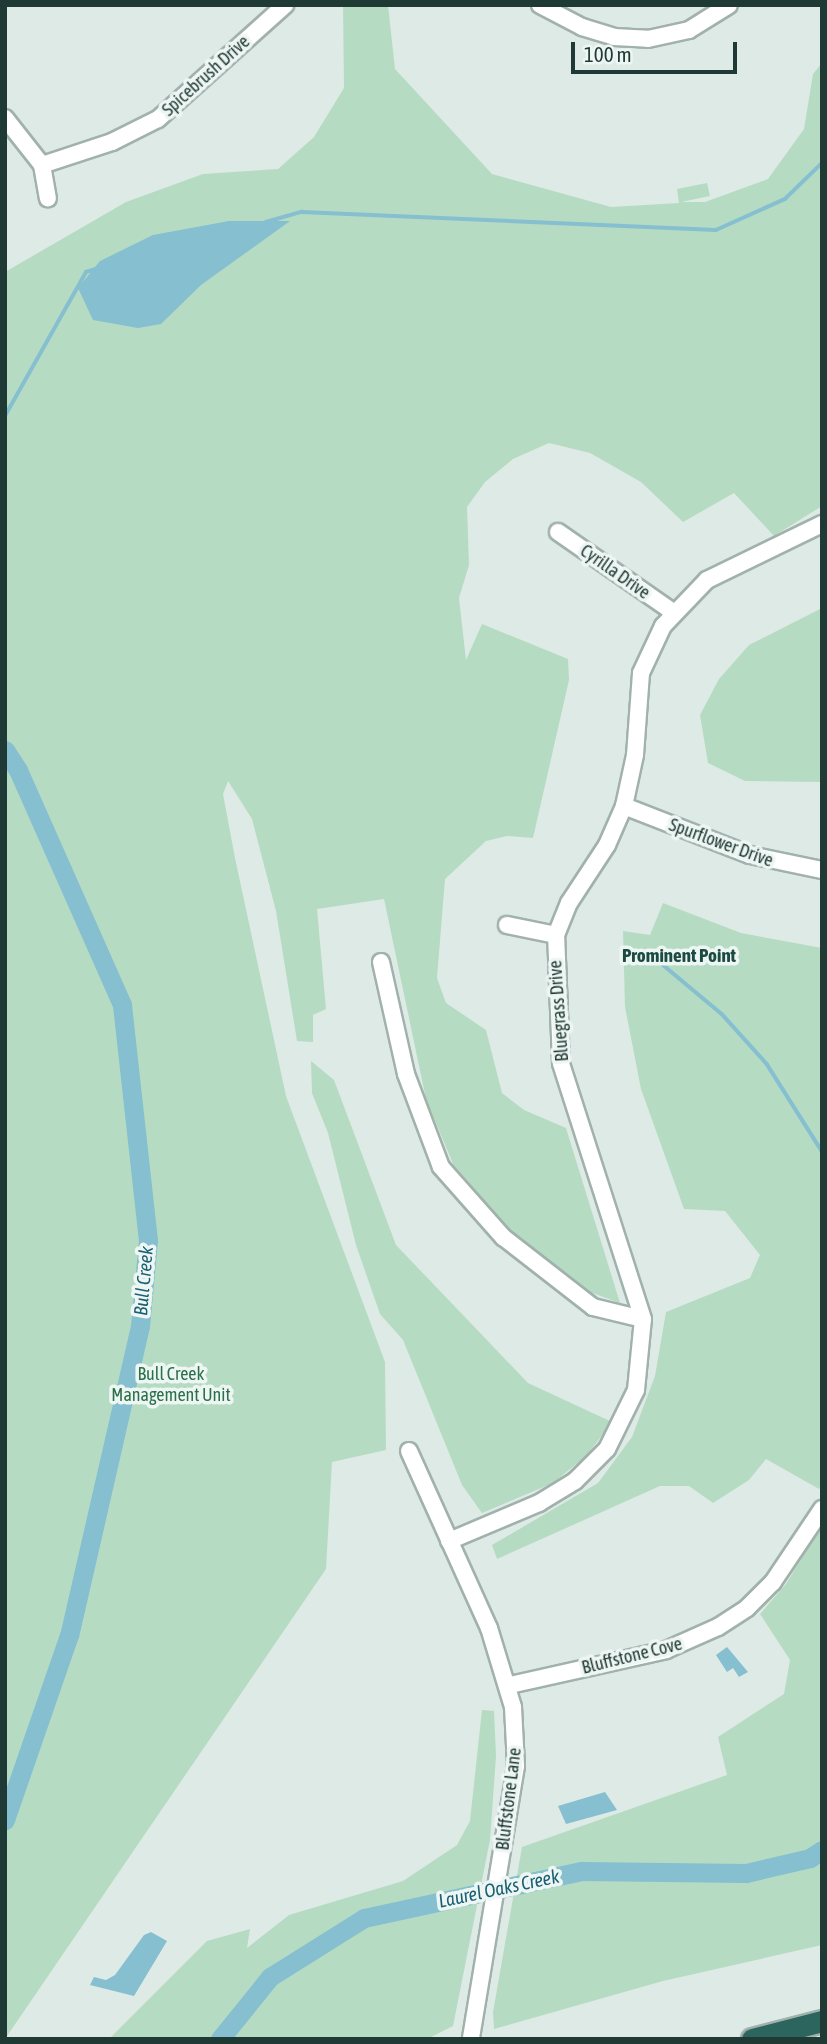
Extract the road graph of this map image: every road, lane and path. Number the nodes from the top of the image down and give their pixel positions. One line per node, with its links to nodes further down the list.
1 (285, 5): 5 (street, Spicebrush Drive)
2 (540, 5): 3 (street)
3 (729, 5)
4 (5, 118): 5 (street)
5 (42, 165): 6 (street)
6 (48, 198)
7 (822, 524): 9 (street, Bluegrass Drive)
8 (558, 532): 9 (street, Cyrilla Drive)
9 (673, 612): 10 (street, Bluegrass Drive)
10 (624, 806): 11 (street, Spurflower Drive); 13 (street, Bluegrass Drive)
11 (822, 870)
12 (507, 925): 13 (street)
13 (556, 935): 15 (street, Bluegrass Drive)
14 (381, 962): 15 (street)
15 (643, 1318): 18 (street, Bluegrass Drive)
16 (409, 1451): 18 (street, Bluffstone Lane)
17 (822, 1508): 19 (street, Bluffstone Cove)
18 (449, 1541): 19 (street, Bluffstone Lane)
19 (510, 1685): 21 (street, Bluffstone Lane)
20 (822, 2021): 22 (highway)
21 (471, 2039)
22 (752, 2039)

